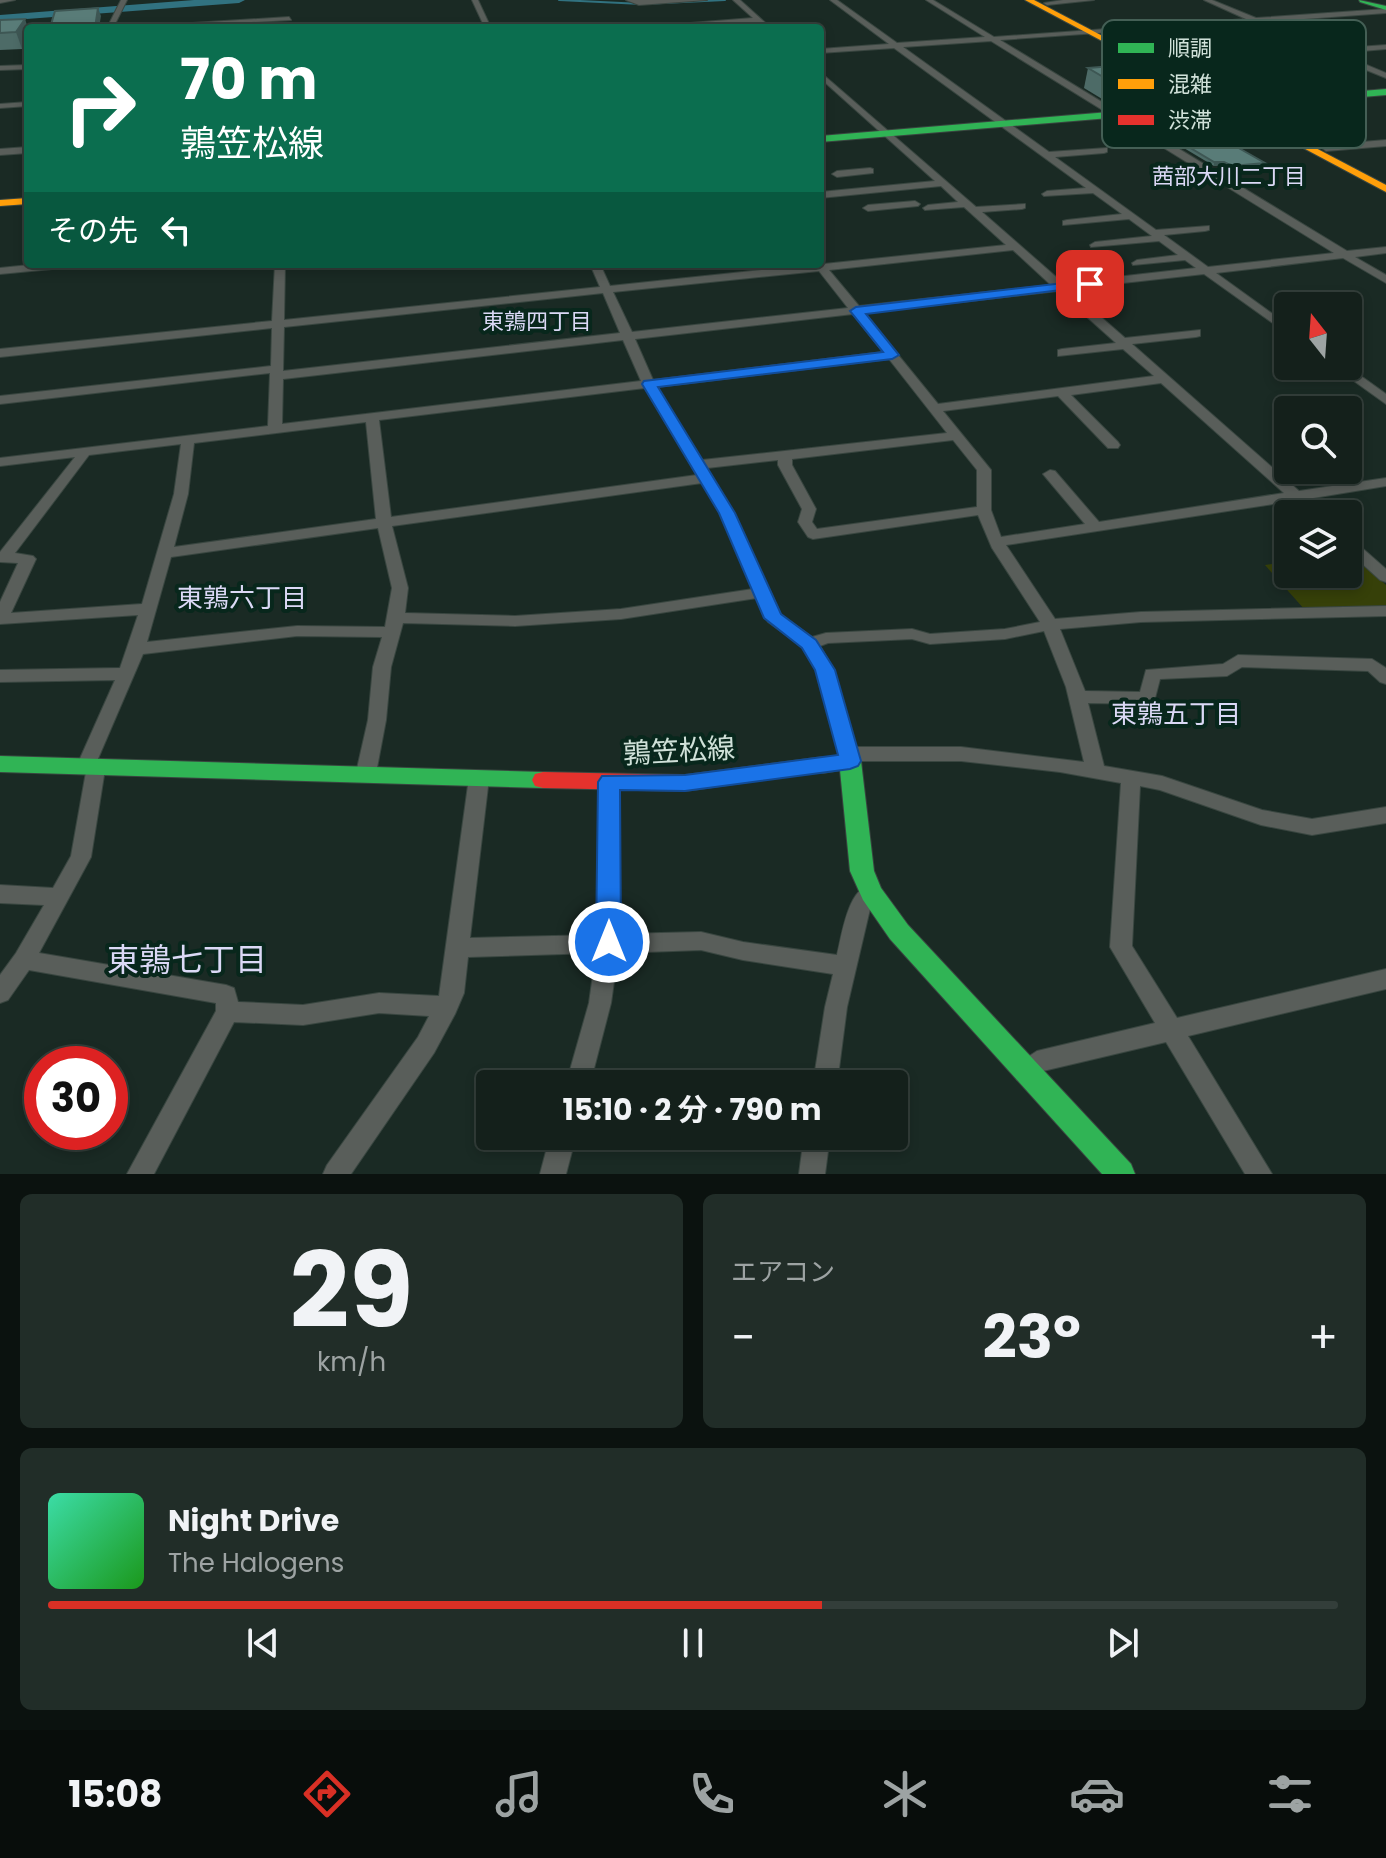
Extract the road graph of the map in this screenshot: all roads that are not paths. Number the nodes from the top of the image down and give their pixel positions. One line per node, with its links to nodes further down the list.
1 (12, 0): 12 (street)
2 (475, 0): 22 (street)
3 (629, 0): 4 (street)
4 (704, 0)
5 (736, 0): 6 (street); 17 (street)
6 (746, 0)
7 (833, 0): 30 (street)
8 (929, 0): 29 (street)
9 (1091, 0): 13 (street)
10 (1207, 0): 18 (street)
11 (1363, 0): 16 (main road)
12 (0, 1)
13 (1039, 1): 26 (main road)
14 (121, 6): 20 (street)
15 (289, 10): 21 (street)
16 (1386, 10): 19 (street)
17 (759, 20): 23 (street); 24 (street)
18 (1253, 20)
19 (1267, 20)
20 (112, 24)
21 (289, 24)
22 (486, 24)
23 (695, 24)
24 (764, 24)
25 (1102, 31): 26 (street)
26 (1093, 32): 27 (main road); 28 (main road); 29 (street)
27 (1102, 36)
28 (1102, 37)
29 (993, 39): 30 (street); 45 (street)
30 (894, 45): 33 (street); 47 (street)
31 (1386, 47): 32 (street)
32 (1366, 48)
33 (824, 51)
34 (24, 67): 36 (street)
35 (1366, 67): 37 (street)
36 (0, 68)
37 (1386, 76)
38 (824, 78): 39 (street)
39 (836, 88): 40 (street); 48 (street)
40 (824, 89)
41 (1386, 90): 42 (main road)
42 (1366, 92)
43 (24, 104): 44 (street)
44 (0, 106)
45 (1102, 106)
46 (1102, 114): 47 (main road)
47 (1001, 122): 48 (main road); 58 (street)
48 (885, 132): 49 (main road); 63 (street)
49 (824, 137)
50 (1386, 143): 51 (street)
51 (1366, 145)
52 (1170, 148): 84 (street)
53 (1313, 148): 64 (main road)
54 (1326, 148): 62 (main road)
55 (24, 150): 57 (street)
56 (1104, 150): 58 (street)
57 (0, 152)
58 (1047, 155): 66 (street)
59 (870, 171): 60 (street)
60 (853, 172): 61 (street); 65 (street)
61 (837, 174)
62 (1386, 180)
63 (943, 183): 65 (street); 74 (street)
64 (1386, 189)
65 (873, 190): 68 (street); 72 (street)
66 (1094, 190): 67 (street); 77 (street)
67 (1047, 194)
68 (824, 195)
69 (24, 203): 71 (main road)
70 (915, 204): 72 (street)
71 (0, 206)
72 (891, 206): 75 (street)
73 (1022, 206): 74 (street)
74 (970, 207): 76 (street); 82 (street)
75 (868, 208)
76 (928, 208)
77 (1131, 216): 78 (street); 80 (street)
78 (1067, 223)
79 (1205, 228): 80 (street)
80 (1158, 235): 81 (street); 85 (street)
81 (1095, 245)
82 (1014, 247): 87 (street); 96 (street)
83 (1386, 250): 84 (street)
84 (1345, 255): 93 (street); 95 (street)
85 (1187, 257): 86 (street); 93 (street)
86 (1137, 263)
87 (824, 265)
88 (31, 268): 94 (street)
89 (280, 268): 100 (street)
90 (597, 268): 97 (street)
91 (793, 268): 97 (street)
92 (822, 268): 98 (street)
93 (1206, 270): 96 (street); 99 (street)
94 (0, 271)
95 (1386, 280)
96 (1061, 287): 98 (street); 103 (street)
97 (606, 289): 100 (street); 102 (street)
98 (856, 311): 102 (street); 106 (street)
99 (1274, 320)
100 (278, 324): 104 (street); 107 (street)
101 (1196, 333): 103 (street)
102 (626, 336): 107 (street); 110 (street)
103 (1124, 344): 105 (street); 108 (street)
104 (0, 353)
105 (1062, 353)
106 (892, 355): 110 (street); 114 (street)
107 (276, 373): 112 (street); 116 (street)
108 (1163, 379): 111 (street); 126 (street)
109 (1358, 380): 113 (street)
110 (649, 384): 115 (street); 123 (street)
111 (1061, 392): 114 (street); 119 (street)
112 (0, 400)
113 (1386, 400)
114 (935, 408): 117 (street)
115 (372, 417): 116 (street); 129 (street)
116 (275, 429): 118 (street)
117 (957, 436): 121 (street); 128 (street)
118 (188, 440): 120 (street); 132 (street)
119 (1113, 445)
120 (84, 452): 122 (street); 134 (street)
121 (785, 456): 123 (street); 128 (street)
122 (0, 462)
123 (702, 472): 129 (street); 136 (street)
124 (1050, 474): 130 (street)
125 (1386, 482): 126 (street)
126 (1296, 496): 127 (street); 130 (street)
127 (1300, 500)
128 (984, 510): 131 (street)
129 (384, 522): 132 (street); 140 (street)
130 (1095, 526): 131 (street)
131 (998, 542): 141 (street)
132 (166, 553): 137 (street)
133 (1362, 556): 135 (street)
134 (2, 557): 139 (street)
135 (1386, 577)
136 (760, 593): 140 (street); 142 (street)
137 (149, 609): 139 (street); 143 (street)
138 (1386, 611): 141 (street)
139 (0, 619)
140 (393, 625): 143 (street); 152 (street)
141 (1050, 625): 142 (street); 147 (street)
142 (810, 644): 148 (street)
143 (137, 649): 144 (street)
144 (126, 674): 145 (street); 150 (street)
145 (0, 676)
146 (1386, 678): 147 (street)
147 (1080, 697): 151 (street)
148 (850, 758): 151 (street); 155 (main road, 鶉笠松線); 157 (main road)
149 (0, 764): 150 (main road, 鶉笠松線)
150 (96, 769): 152 (main road, 鶉笠松線); 159 (street)
151 (1096, 772): 154 (street)
152 (366, 773): 153 (main road, 鶉笠松線)
153 (479, 778): 155 (main road, 鶉笠松線); 161 (street)
154 (1131, 778): 156 (street); 168 (street)
155 (609, 782): 160 (street)
156 (1386, 815)
157 (871, 893): 163 (street); 171 (main road)
158 (0, 894): 159 (street)
159 (58, 897): 162 (street)
160 (609, 942): 161 (street); 163 (street); 169 (street)
161 (459, 948): 166 (street)
162 (24, 960): 165 (street); 167 (street)
163 (846, 966): 170 (street)
164 (1386, 979): 168 (street)
165 (0, 993)
166 (447, 1007): 167 (street); 175 (street)
167 (228, 1012): 174 (street)
168 (1171, 1031): 171 (street); 179 (street)
169 (582, 1070)
170 (827, 1070)
171 (1025, 1072): 178 (main road)
172 (559, 1150): 176 (street)
173 (815, 1150): 177 (street)
174 (140, 1174)
175 (336, 1174)
176 (553, 1174)
177 (812, 1174)
178 (1121, 1174)
179 (1259, 1174)

